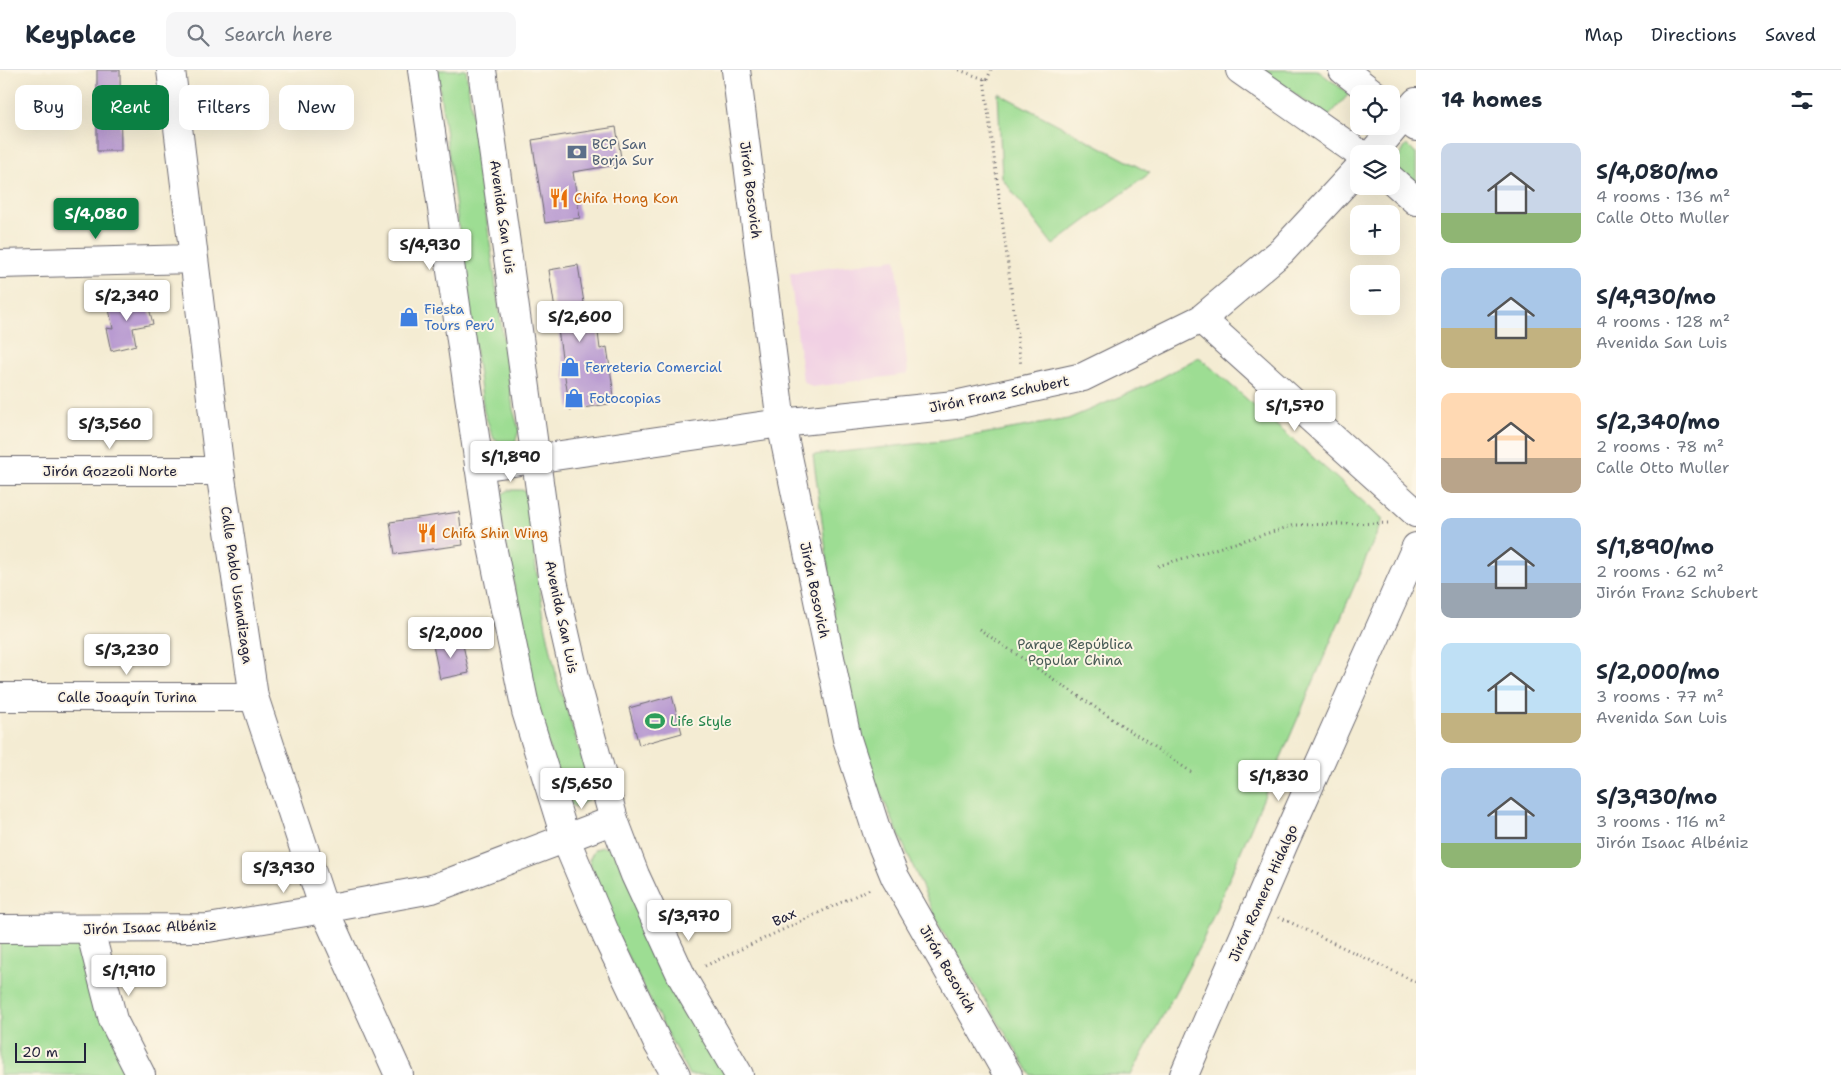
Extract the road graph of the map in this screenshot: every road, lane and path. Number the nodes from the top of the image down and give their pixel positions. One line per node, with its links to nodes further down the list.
1 (171, 70): 17 (street, Calle Pablo Usandizaga)
2 (422, 70): 23 (street)
3 (482, 70): 22 (street, Avenida San Luis)
4 (736, 70): 21 (street, Jirón Bosovich)
5 (959, 70): 9 (path)
6 (991, 70): 9 (path)
7 (1240, 70): 13 (street)
8 (1343, 70): 10 (street)
9 (984, 79): 20 (path)
10 (1362, 85)
11 (1407, 113): 12 (street)
12 (1380, 145)
13 (1350, 147)
14 (1350, 178): 19 (street, Jirón Franz Schubert)
15 (1400, 187): 16 (street)
16 (1416, 200)
17 (194, 259): 18 (street); 25 (street, Calle Pablo Usandizaga)
18 (0, 264)
19 (1202, 319): 20 (street, Jirón Franz Schubert); 26 (street)
20 (1024, 390): 21 (street, Jirón Franz Schubert)
21 (781, 423): 22 (street, Jirón Franz Schubert); 35 (street, Jirón Bosovich)
22 (536, 458): 23 (street, Jirón Franz Schubert); 33 (street, Avenida San Luis)
23 (479, 466): 34 (street)
24 (0, 470): 25 (street, Jirón Gozzoli Norte)
25 (220, 471): 31 (street, Calle Pablo Usandizaga)
26 (1407, 518): 28 (path)
27 (1416, 547): 36 (street, Jirón Romero Hidalgo)
28 (1158, 566)
29 (979, 629): 32 (path)
30 (0, 696): 31 (street, Calle Joaquín Turina)
31 (254, 697): 37 (street, Calle Pablo Usandizaga)
32 (1191, 772)
33 (614, 820): 34 (street, Jirón Isaac Albéniz); 40 (street, Avenida San Luis)
34 (566, 840): 37 (street, Jirón Isaac Albéniz); 44 (street)
35 (895, 877): 40 (path, Bax); 46 (street, Jirón Bosovich)
36 (1257, 906): 41 (path); 47 (street, Jirón Romero Hidalgo)
37 (324, 909): 39 (street, Jirón Isaac Albéniz); 43 (street, Calle Pablo Usandizaga)
38 (0, 929): 39 (street, Jirón Isaac Albéniz)
39 (90, 930): 42 (street)
40 (682, 977): 45 (street, Avenida San Luis)
41 (1416, 982)
42 (141, 1075)
43 (399, 1075)
44 (676, 1075)
45 (739, 1075)
46 (1008, 1075)
47 (1184, 1075)

